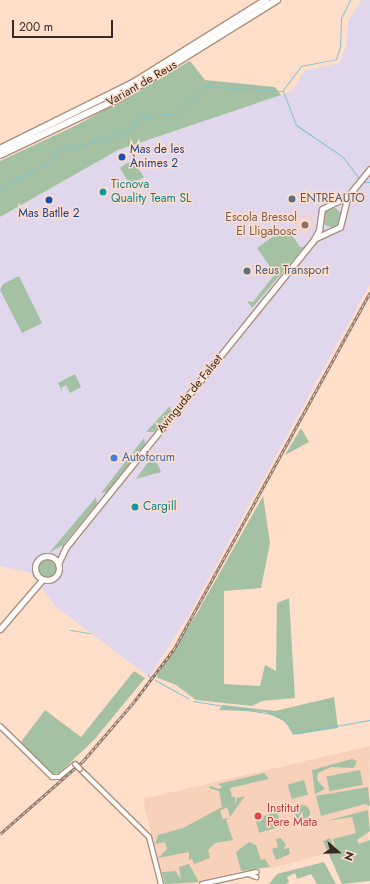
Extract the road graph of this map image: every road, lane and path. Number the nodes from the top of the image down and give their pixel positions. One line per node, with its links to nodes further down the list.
1 (266, 0): 3 (highway, Variant de Reus)
2 (277, 0): 4 (highway, Variant de Reus)
3 (0, 149)
4 (0, 155)
5 (370, 169): 6 (main road)
6 (348, 196): 7 (main road); 8 (main road)
7 (334, 205): 8 (main road); 9 (main road)
8 (344, 213): 10 (main road)
9 (319, 222): 10 (main road); 11 (main road)
10 (329, 230): 11 (main road)
11 (313, 241): 12 (main road, Avinguda de Falset)
12 (66, 547): 13 (main road, Avinguda de Falset); 14 (main road, Avinguda de Falset)
13 (50, 556): 14 (main road); 15 (main road)
14 (58, 564): 15 (main road)
15 (40, 578): 16 (main road); 17 (main road)
16 (0, 624)
17 (0, 629)
18 (0, 726): 22 (street, bridge)
19 (257, 872): 20 (street)
20 (241, 874): 21 (street); 23 (street)
21 (256, 877)
22 (161, 884)
23 (202, 884)

